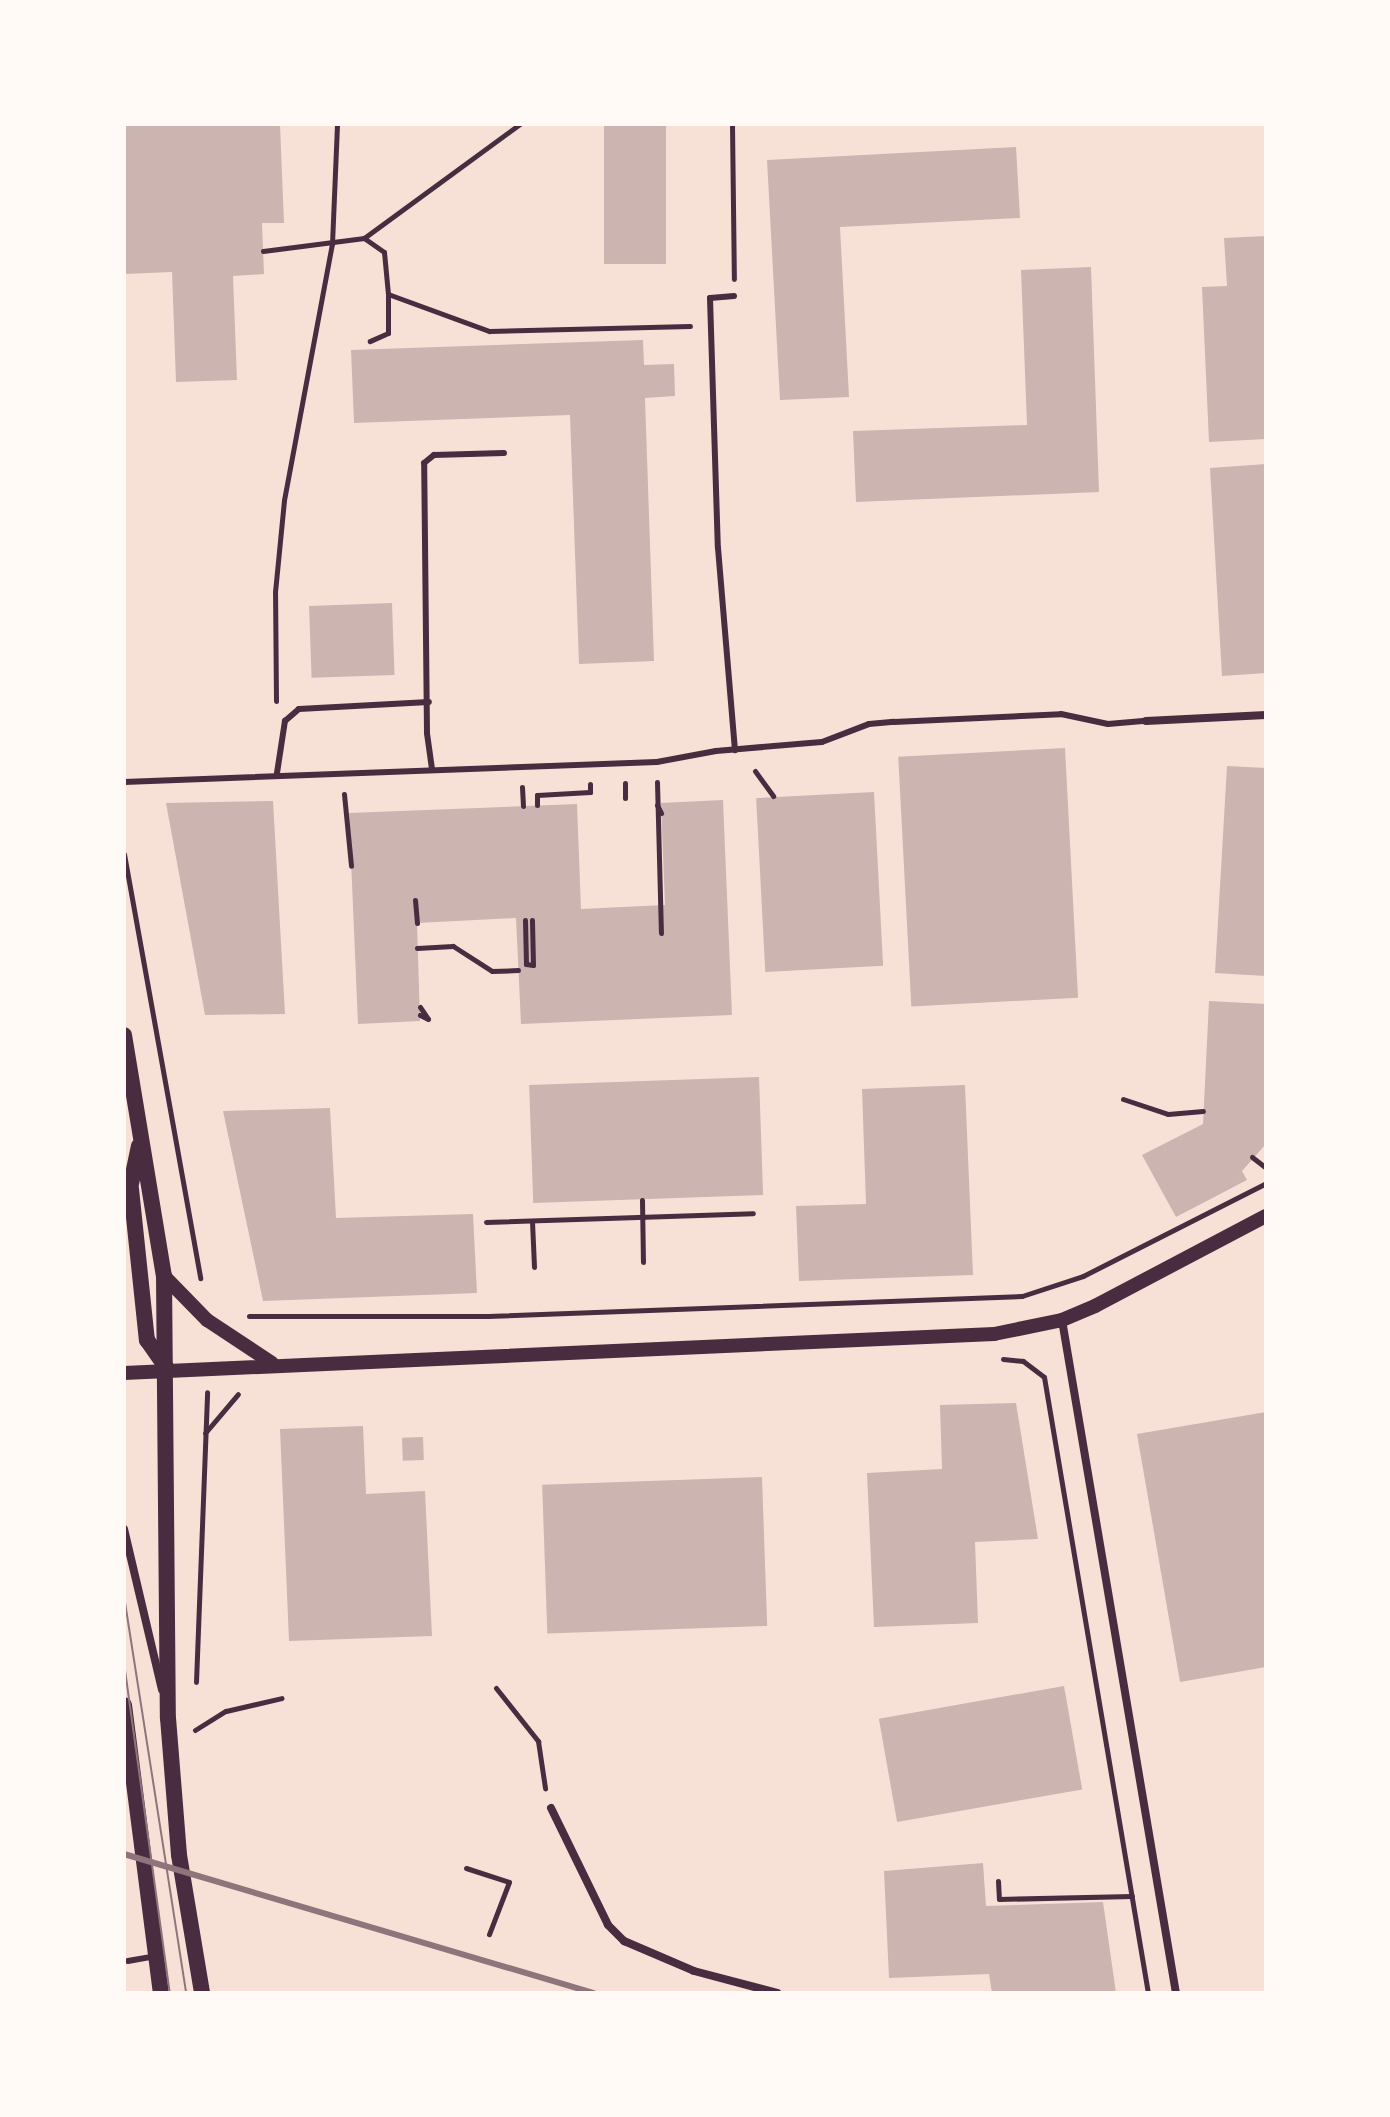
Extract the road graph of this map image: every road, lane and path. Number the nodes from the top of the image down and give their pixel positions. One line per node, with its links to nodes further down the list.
1 (337, 124): 5 (path)
2 (520, 124): 4 (path)
3 (732, 124): 8 (path)
4 (364, 238): 5 (path); 7 (path)
5 (332, 244): 6 (path); 14 (path)
6 (263, 251)
7 (388, 294): 9 (path); 10 (path)
8 (734, 296): 9 (lane)
9 (711, 325): 16 (lane)
10 (370, 341)
11 (504, 453): 12 (lane)
12 (429, 702): 14 (lane); 19 (lane)
13 (1266, 715): 15 (street)
14 (285, 721): 21 (lane)
15 (1146, 721): 16 (lane)
16 (735, 750): 17 (lane)
17 (657, 762): 18 (lane); 31 (path)
18 (589, 763): 19 (lane); 25 (path)
19 (432, 769): 21 (lane)
20 (755, 771): 23 (path)
21 (277, 773): 22 (lane)
22 (124, 782)
23 (773, 796)
24 (344, 804): 27 (path)
25 (537, 805)
26 (124, 854): 51 (path)
27 (351, 866)
28 (415, 900): 30 (path)
29 (528, 920): 29 (path)
30 (417, 923)
31 (661, 933)
32 (417, 948): 33 (path)
33 (518, 970)
34 (420, 1007): 35 (path)
35 (420, 1015)
36 (124, 1035): 39 (main road)
37 (1123, 1099): 38 (path)
38 (1203, 1111)
39 (142, 1133): 43 (main road); 55 (main road)
40 (1252, 1157): 41 (path)
41 (1266, 1168)
42 (1266, 1183): 57 (path)
43 (131, 1189): 45 (main road); 62 (main road)
44 (642, 1200): 48 (path)
45 (124, 1207)
46 (753, 1213): 48 (path)
47 (1266, 1216): 58 (street)
48 (642, 1217): 49 (path); 52 (path)
49 (532, 1221): 50 (path); 53 (path)
50 (486, 1222)
51 (191, 1224)
52 (643, 1262)
53 (534, 1267)
54 (199, 1272): 56 (path)
55 (164, 1276): 60 (street); 62 (main road)
56 (206, 1282)
57 (233, 1312)
58 (1062, 1320): 60 (street); 86 (street)
59 (989, 1360): 78 (path)
60 (272, 1363): 61 (street)
61 (208, 1367): 62 (street); 65 (path)
62 (167, 1369): 63 (street); 71 (main road)
63 (124, 1373)
64 (255, 1392): 65 (path)
65 (205, 1433): 67 (path)
66 (124, 1529): 71 (street)
67 (196, 1688)
68 (496, 1688): 75 (path)
69 (282, 1698): 73 (path)
70 (124, 1705): 80 (main road)
71 (168, 1718): 83 (main road)
72 (195, 1720): 73 (path)
73 (195, 1730): 74 (path)
74 (194, 1745)
75 (551, 1808): 84 (street)
76 (466, 1868): 79 (path)
77 (998, 1881): 78 (path)
78 (1132, 1896): 85 (path)
79 (489, 1934)
80 (157, 1956): 81 (lane); 82 (main road)
81 (128, 1961)
82 (161, 1993)
83 (202, 1993)
84 (777, 1993)
85 (1148, 1993)
86 (1176, 1993)

